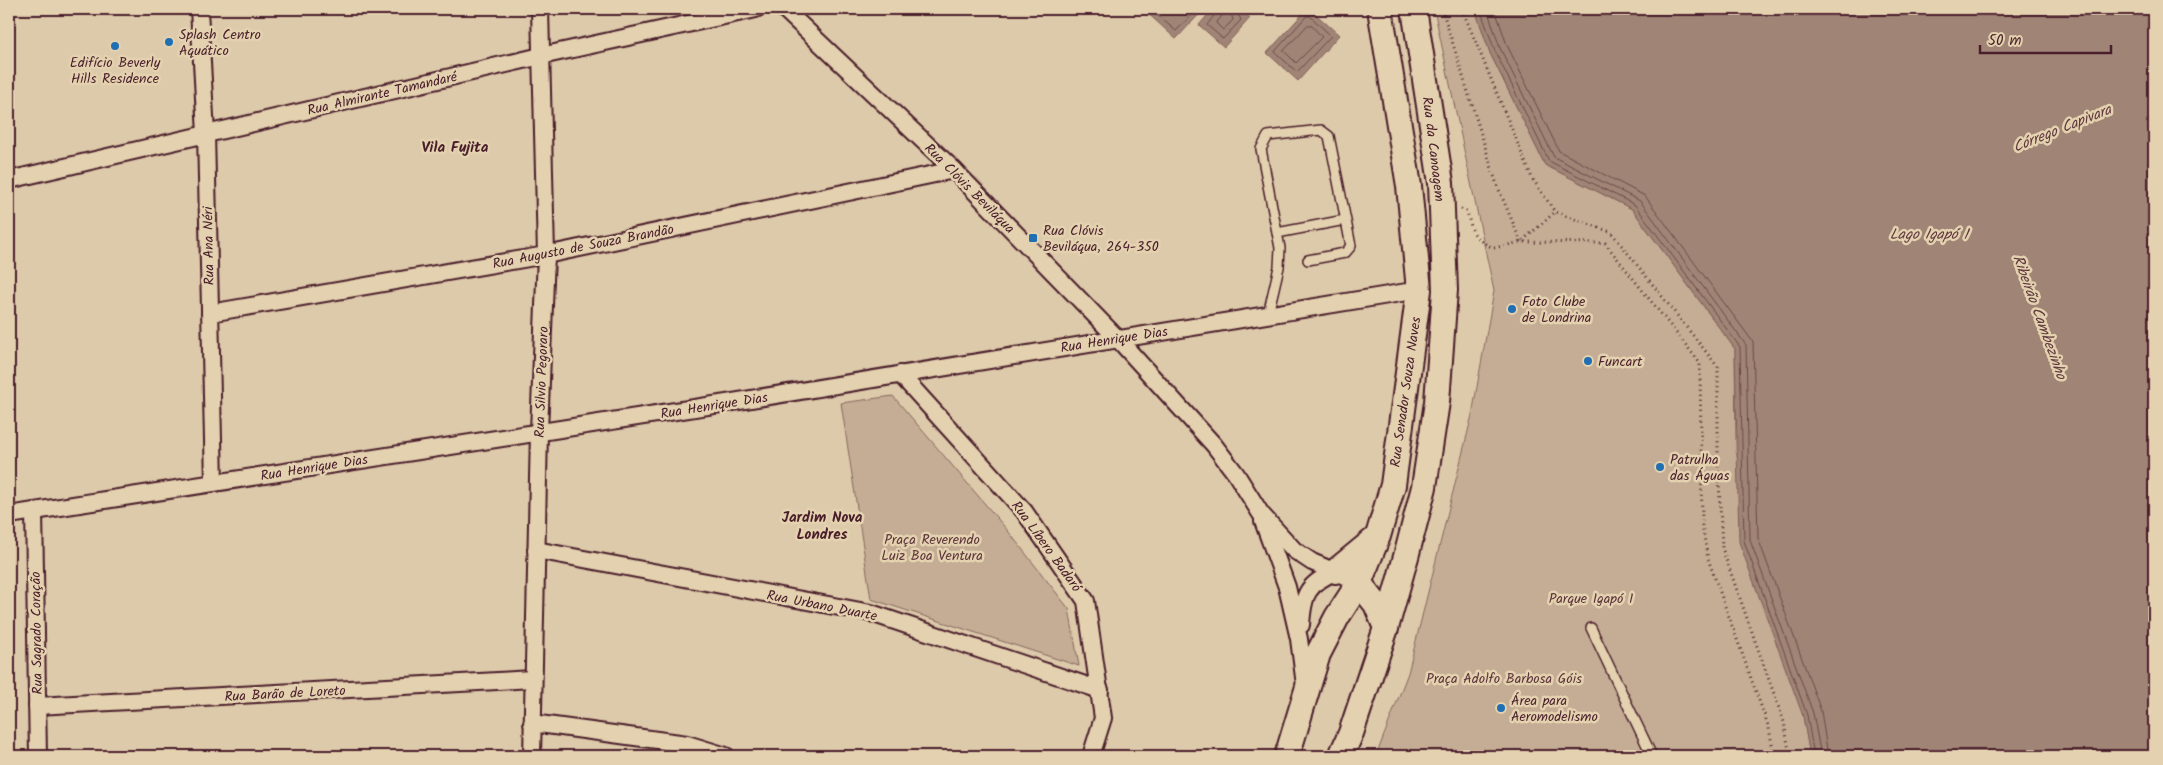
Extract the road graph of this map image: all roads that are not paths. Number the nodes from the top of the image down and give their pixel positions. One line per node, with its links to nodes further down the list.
1 (199, 9): 8 (street, Rua Ana Néri)
2 (540, 9): 7 (street, Rua Silvio Pegoraro)
3 (756, 9): 7 (street, Rua Almirante Tamandaré)
4 (784, 9): 9 (street, Rua Clóvis Beviláqua)
5 (1380, 9): 15 (main road, Rua Senador Souza Naves)
6 (1414, 9): 29 (main road, Rua da Canoagem)
7 (541, 56): 8 (street, Rua Almirante Tamandaré); 13 (street, Rua Silvio Pegoraro)
8 (206, 134): 10 (street, Rua Almirante Tamandaré); 16 (street, Rua Ana Néri)
9 (954, 170): 13 (street, Rua Augusto de Souza Brandão); 18 (street, Rua Clóvis Beviláqua)
10 (9, 180)
11 (1345, 220): 12 (lane); 12 (lane); 14 (lane)
12 (1277, 233): 17 (lane)
13 (546, 255): 16 (street, Rua Augusto de Souza Brandão); 20 (street, Rua Silvio Pegoraro)
14 (1308, 260)
15 (1419, 290): 17 (street, Rua Henrique Dias); 25 (main road, Rua Senador Souza Naves)
16 (210, 313): 21 (street, Rua Ana Néri)
17 (1268, 314): 18 (street, Rua Henrique Dias)
18 (1116, 338): 19 (street, Rua Henrique Dias); 23 (street, Rua Clóvis Beviláqua)
19 (900, 374): 20 (street, Rua Henrique Dias); 33 (street, Rua Líbero Badaró)
20 (539, 432): 21 (street, Rua Henrique Dias); 26 (street, Rua Silvio Pegoraro)
21 (214, 483): 22 (street, Rua Henrique Dias)
22 (34, 511): 24 (street, Rua Henrique Dias); 35 (street, Rua Sagrado Coração)
23 (1261, 514): 27 (street, Rua Clóvis Beviláqua); 31 (street, Rua Clóvis Beviláqua)
24 (9, 515)
25 (1378, 536): 27 (main road); 28 (main road, Rua Senador Souza Naves)
26 (536, 550): 32 (street, Rua Silvio Pegoraro); 33 (street, Rua Urbano Duarte)
27 (1336, 572): 28 (street, Rua Clóvis Beviláqua); 31 (street)
28 (1359, 583): 29 (main road); 34 (main road, Rua Senador Souza Naves)
29 (1386, 628): 42 (main road, Rua da Canoagem)
30 (1592, 628): 43 (lane)
31 (1300, 639): 34 (street, Rua Clóvis Beviláqua)
32 (533, 679): 35 (street, Rua Barão de Loreto); 36 (street, Rua Silvio Pegoraro)
33 (1100, 690): 40 (street, Rua Líbero Badaró)
34 (1306, 693): 41 (main road, Rua Senador Souza Naves)
35 (37, 706): 37 (street, Rua Sagrado Coração)
36 (532, 723): 38 (street, Rua Silvio Pegoraro); 39 (street)
37 (38, 756)
38 (532, 756)
39 (726, 756)
40 (1091, 756)
41 (1287, 756)
42 (1341, 756)
43 (1652, 756)

